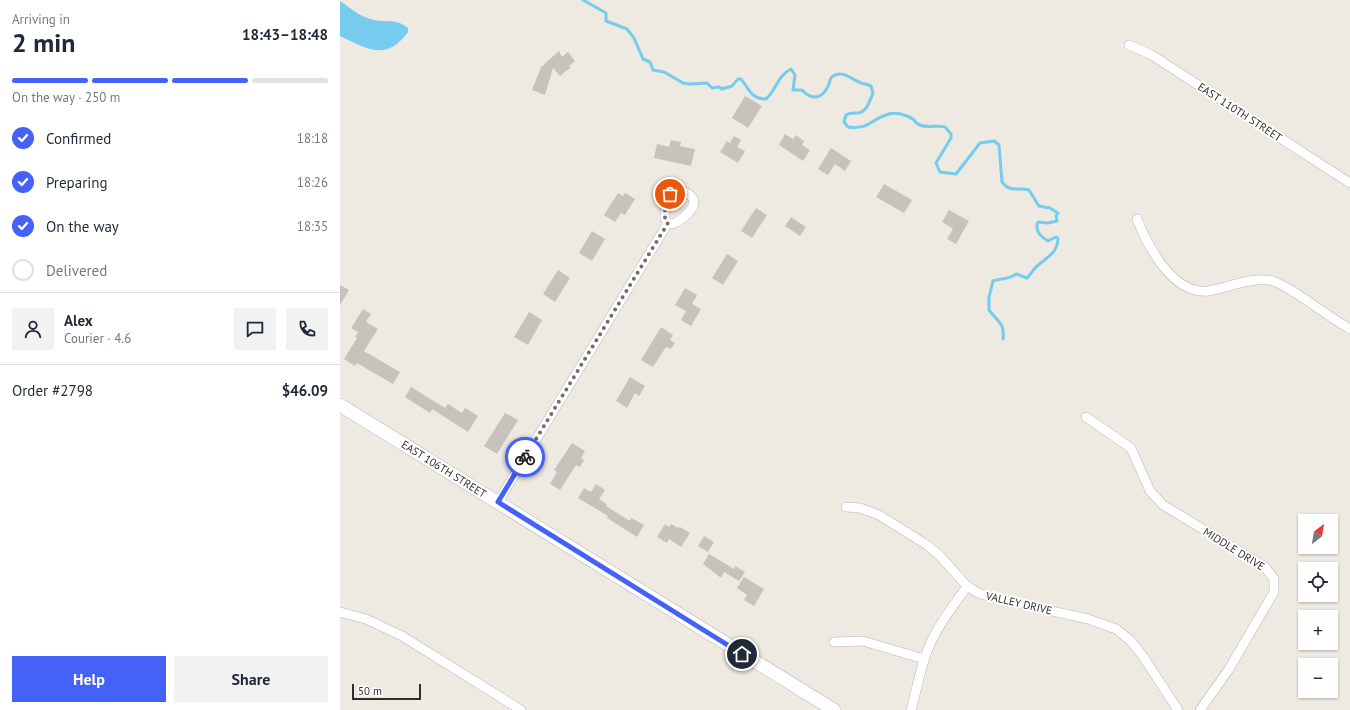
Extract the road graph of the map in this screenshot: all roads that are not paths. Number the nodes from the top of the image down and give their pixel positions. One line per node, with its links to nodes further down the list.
1 (1129, 44): 2 (street, EAST 110TH STREET)
2 (1350, 183)
3 (1137, 219): 5 (street)
4 (668, 223): 8 (street)
5 (1350, 329)
6 (340, 405): 8 (street, EAST 106TH STREET)
7 (1086, 417): 18 (street, MIDDLE DRIVE)
8 (498, 502): 15 (street, EAST 106TH STREET)
9 (846, 507): 10 (street, VALLEY DRIVE)
10 (967, 586): 13 (street); 17 (street, VALLEY DRIVE)
11 (340, 612): 14 (street)
12 (834, 642): 13 (street)
13 (924, 659): 16 (street)
14 (520, 710)
15 (834, 710)
16 (911, 710)
17 (1178, 710)
18 (1200, 710)

